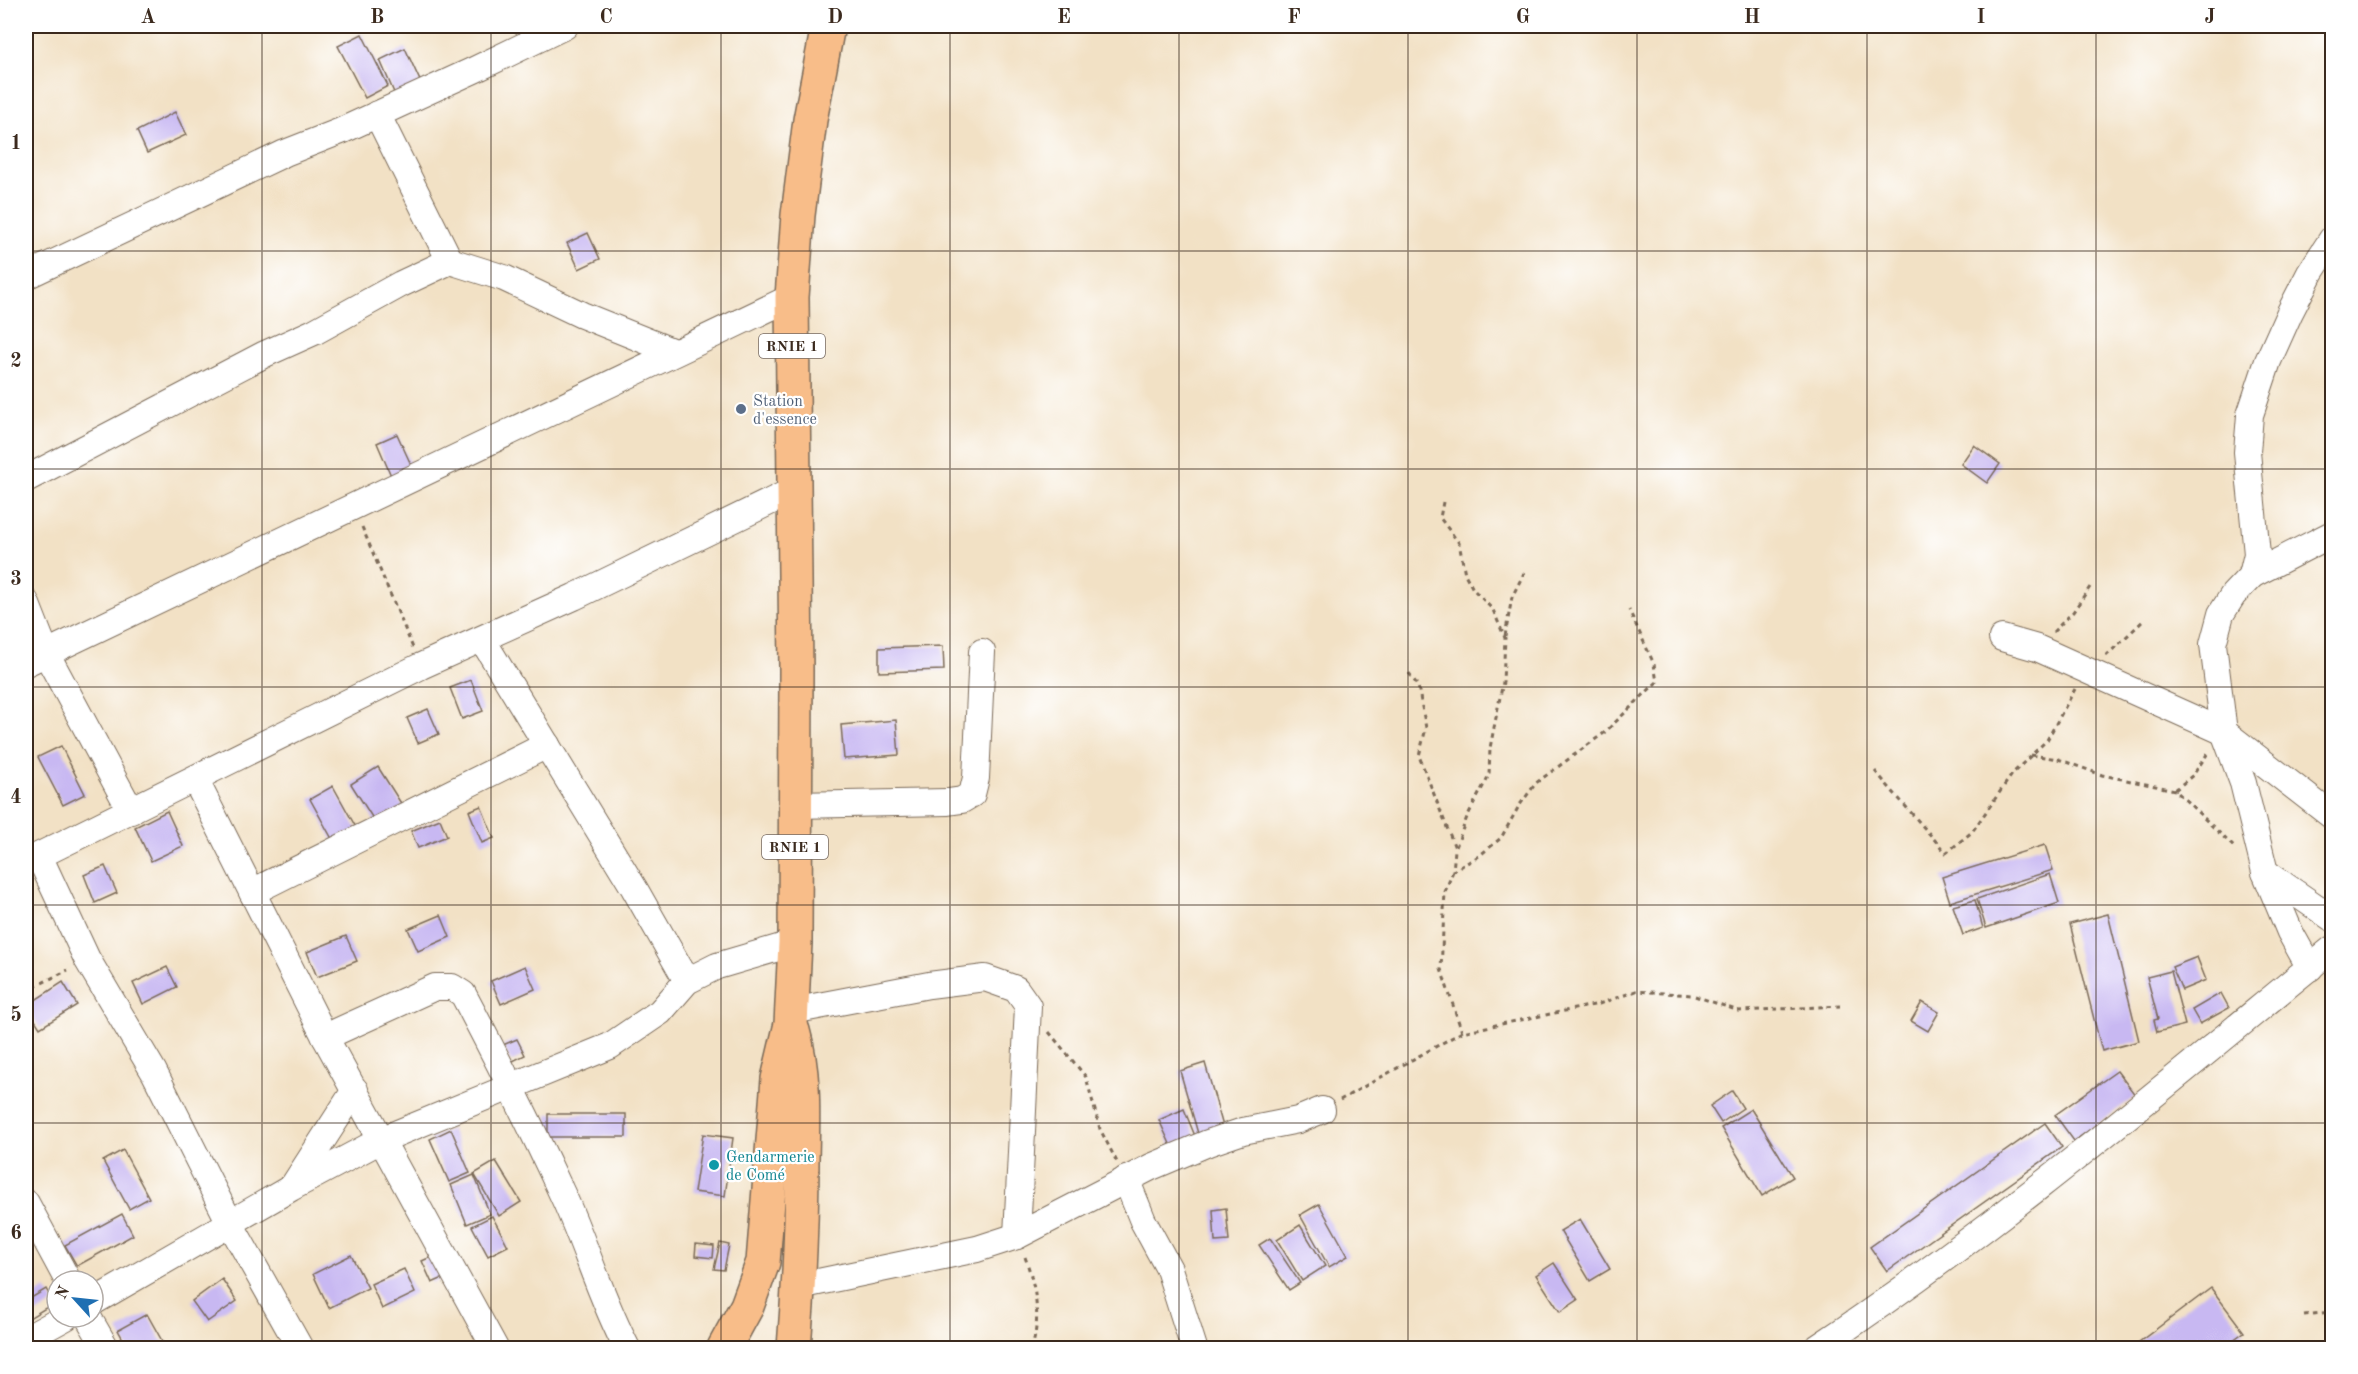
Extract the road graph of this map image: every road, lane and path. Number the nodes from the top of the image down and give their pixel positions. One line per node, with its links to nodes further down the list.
1 (565, 26): 3 (street)
2 (828, 26): 7 (highway, RNIE 1)
3 (377, 114): 5 (street); 6 (street)
4 (2332, 239): 15 (street)
5 (450, 261): 8 (street); 9 (street)
6 (26, 276)
7 (792, 297): 8 (street); 10 (highway, RNIE 1)
8 (674, 352): 12 (street)
9 (26, 479)
10 (794, 490): 23 (street); 36 (highway, RNIE 1)
11 (1443, 502): 20 (path)
12 (352, 505): 26 (street); 27 (path)
13 (2332, 534): 15 (street)
14 (1524, 573): 20 (path)
15 (2252, 575): 30 (street)
16 (2090, 587): 24 (path)
17 (26, 602): 26 (street)
18 (1629, 610): 41 (path)
19 (2144, 620): 22 (path)
20 (1505, 638): 39 (path)
21 (2002, 638): 24 (street)
22 (2127, 638)
23 (483, 639): 27 (street); 31 (street)
24 (2037, 648): 30 (street)
25 (982, 652): 36 (street)
26 (36, 658): 37 (street)
27 (421, 666): 34 (street)
28 (1409, 673): 39 (path)
29 (2070, 699): 32 (path)
30 (2224, 732): 35 (path); 38 (street); 42 (street)
31 (547, 745): 43 (street); 49 (street)
32 (2031, 755): 33 (path); 35 (path)
33 (1875, 771)
34 (195, 779): 37 (street); 43 (street)
35 (2175, 790): 42 (path)
36 (795, 805): 45 (highway, RNIE 1)
37 (131, 811): 40 (street)
38 (2332, 816)
39 (1455, 850): 41 (path)
40 (32, 859): 47 (street)
41 (1453, 871): 54 (path)
42 (2265, 872): 44 (street); 48 (street)
43 (252, 892): 55 (street)
44 (2332, 918)
45 (795, 943): 49 (street); 53 (highway, RNIE 1)
46 (2332, 949): 48 (street)
47 (87, 959): 50 (path); 63 (street)
48 (2310, 968): 81 (street)
49 (687, 981): 56 (street)
50 (26, 991)
51 (1028, 1006): 53 (street); 60 (path); 64 (street)
52 (1840, 1006): 54 (path)
53 (792, 1017): 66 (highway, RNIE 1); 77 (highway, RNIE 1)
54 (1462, 1032): 58 (path)
55 (325, 1037): 56 (street); 57 (street)
56 (512, 1086): 59 (street); 76 (street)
57 (355, 1090): 59 (street); 61 (street)
58 (1322, 1110): 60 (street)
59 (383, 1140): 61 (street); 75 (street)
60 (1126, 1179): 64 (street); 80 (street)
61 (291, 1188): 63 (street)
62 (26, 1203): 65 (street)
63 (231, 1225): 67 (street); 74 (street)
64 (1017, 1236): 66 (street); 79 (path)
65 (62, 1269)
66 (799, 1286): 78 (highway, RNIE 1)
67 (105, 1295)
68 (2332, 1312): 69 (path)
69 (2304, 1315)
70 (45, 1329): 72 (street)
71 (95, 1329): 73 (street)
72 (26, 1339)
73 (106, 1348)
74 (300, 1348)
75 (495, 1348)
76 (627, 1348)
77 (724, 1348)
78 (794, 1348)
79 (1032, 1348)
80 (1194, 1348)
81 (1817, 1348)

